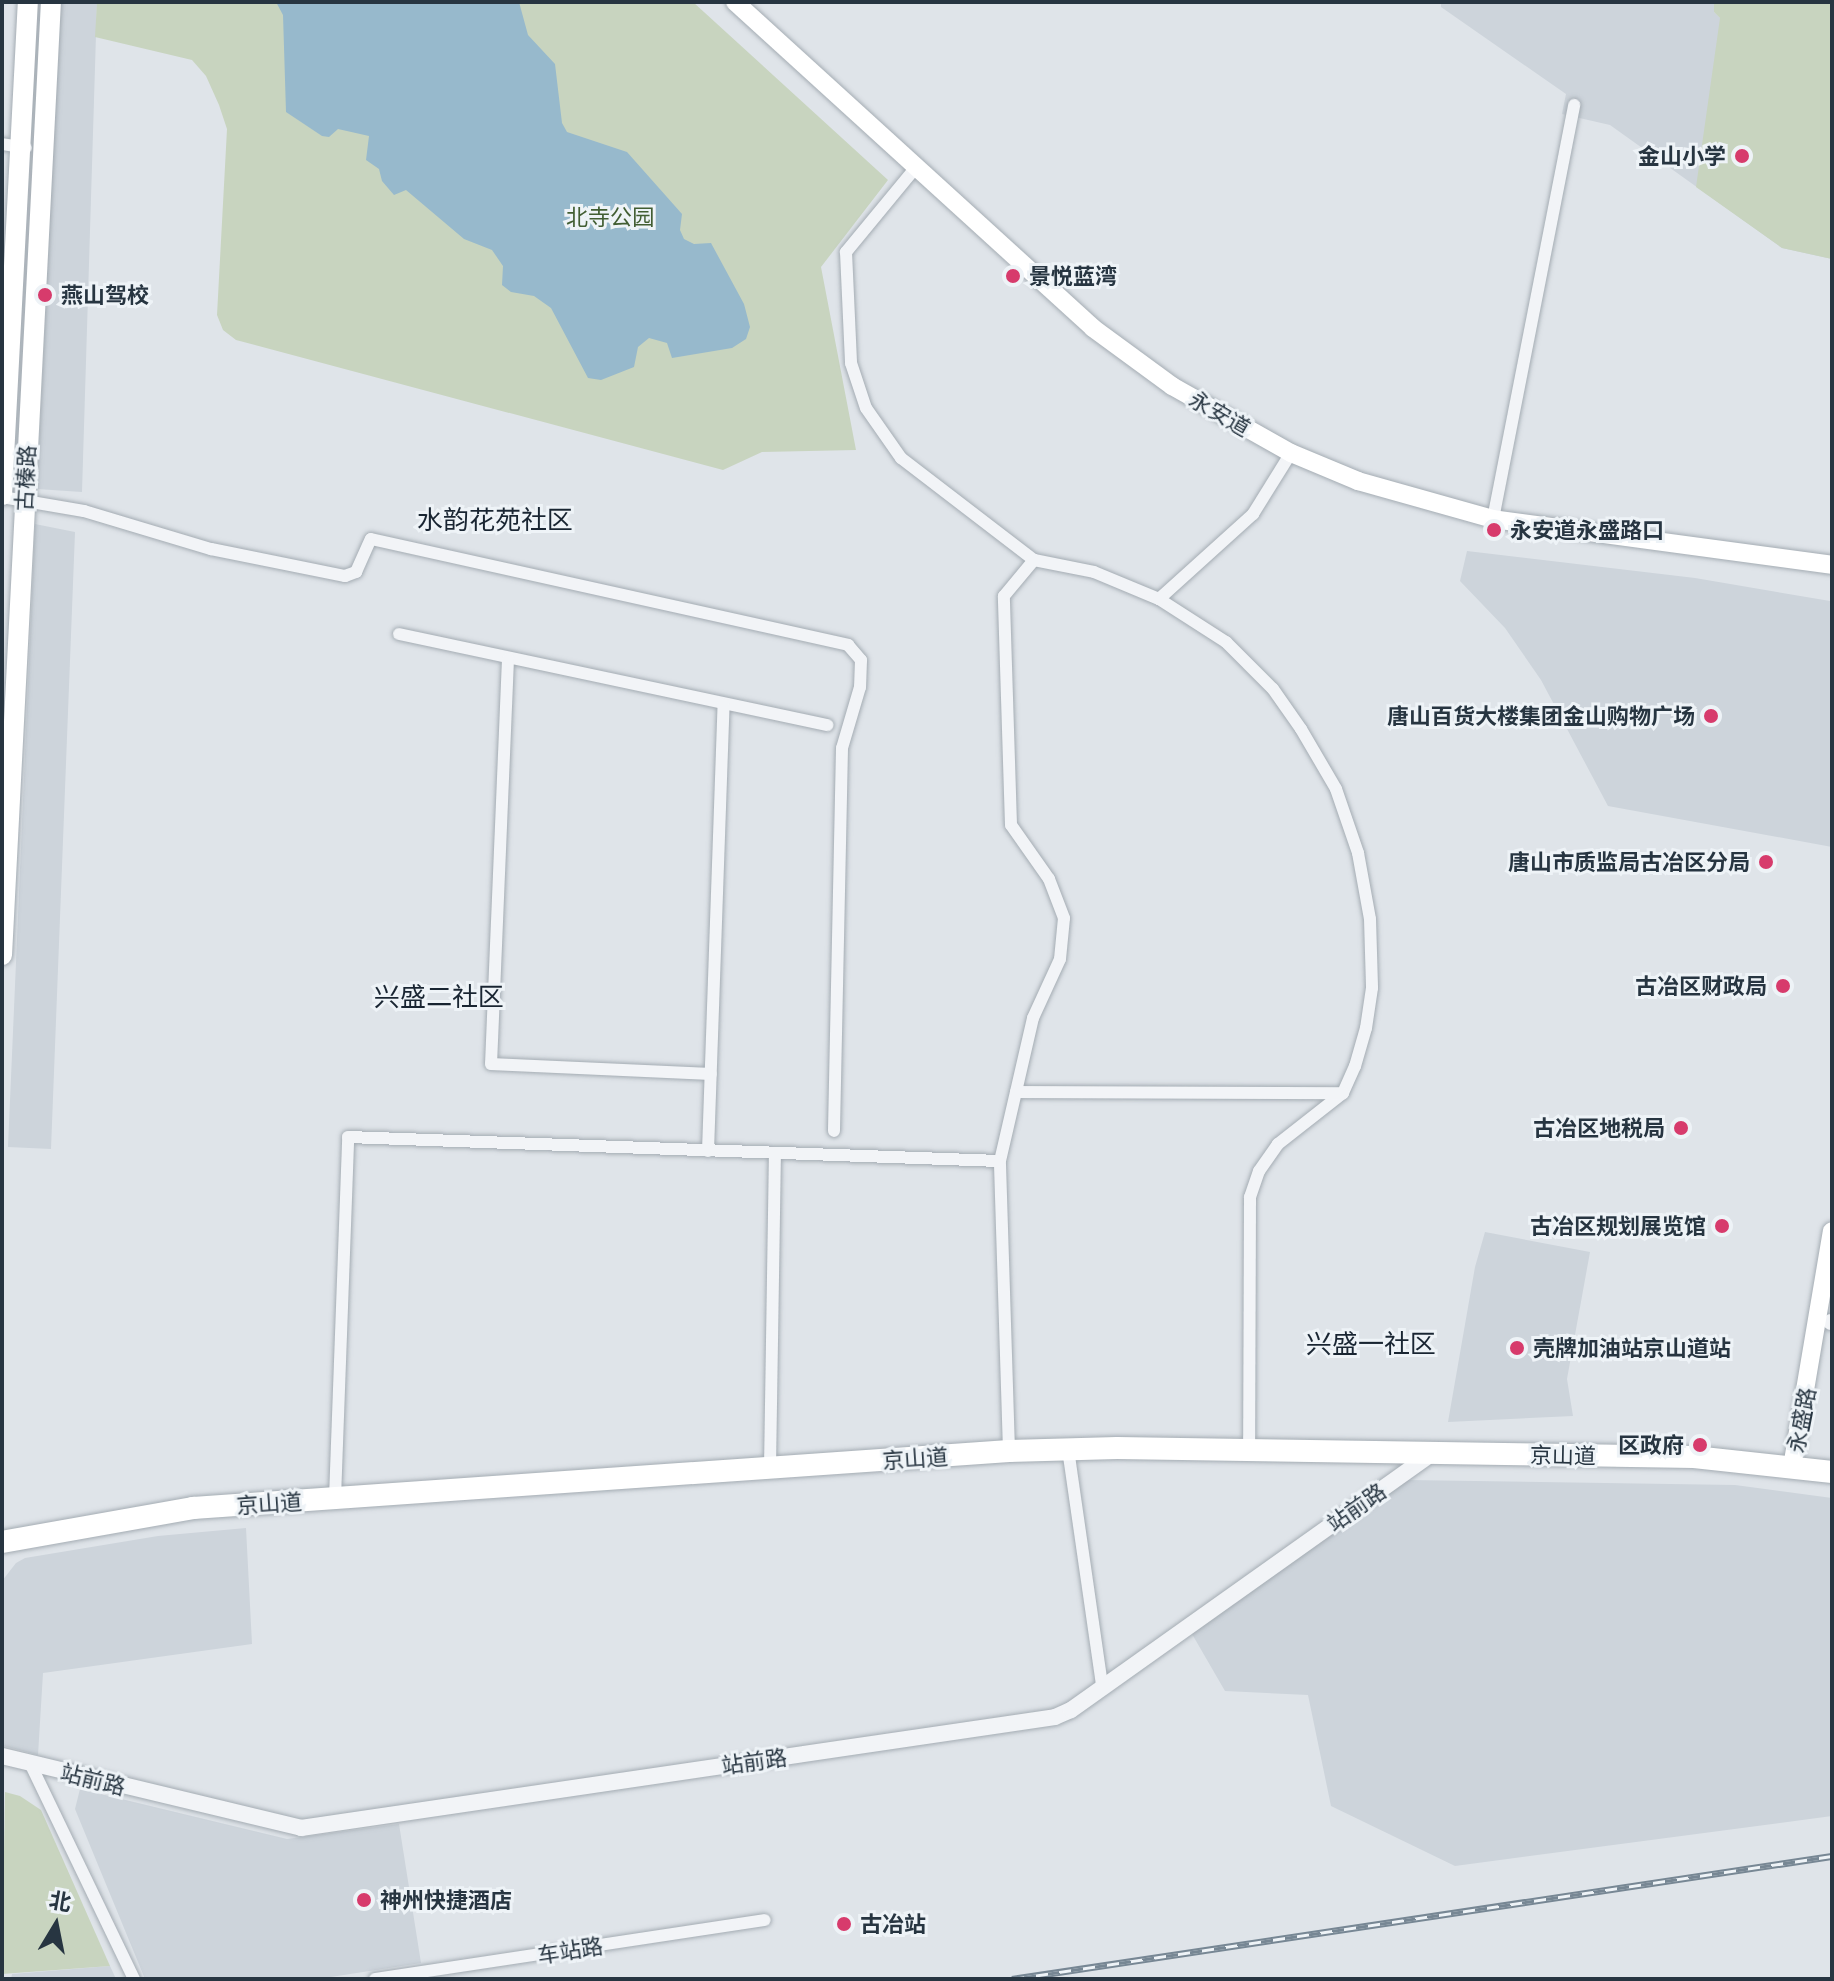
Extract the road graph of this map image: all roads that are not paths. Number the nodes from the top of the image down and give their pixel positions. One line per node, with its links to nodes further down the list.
1 (28, 2): 5 (main road, 古榛路)
2 (51, 2): 6 (main road, 古榛路)
3 (735, 2): 7 (main road, 永安道)
4 (1574, 105): 11 (street)
5 (11, 146): 6 (street); 9 (main road, 古榛路)
6 (41, 150): 10 (main road, 古榛路)
7 (917, 166): 8 (main road, 永安道); 12 (street)
8 (1291, 453): 11 (main road, 永安道); 14 (street)
9 (2, 496): 10 (street)
10 (24, 503): 19 (main road, 古榛路); 23 (street)
11 (1493, 519): 13 (main road, 永安道)
12 (1034, 560): 14 (street); 21 (street)
13 (1832, 565)
14 (1159, 599): 22 (street)
15 (399, 634): 16 (street)
16 (508, 659): 17 (street); 20 (street)
17 (724, 704): 18 (street); 20 (street)
18 (827, 725)
19 (2, 955)
20 (711, 1074): 24 (street)
21 (1016, 1092): 22 (street); 26 (street)
22 (1343, 1093): 30 (street)
23 (834, 1131)
24 (708, 1151): 25 (street); 36 (street)
25 (775, 1154): 26 (street); 34 (street)
26 (1000, 1161): 31 (street)
27 (1832, 1231): 33 (main road, 永盛路)
28 (1832, 1321): 33 (main road, 永盛路)
29 (1068, 1449): 30 (highway, 京山道); 31 (highway, 京山道); 38 (street)
30 (1249, 1450): 32 (highway, 京山道)
31 (1009, 1451): 34 (highway, 京山道)
32 (1432, 1453): 33 (highway, 京山道); 38 (street, 站前路)
33 (1799, 1467): 35 (highway, 京山道)
34 (770, 1468): 36 (highway, 京山道)
35 (1832, 1472)
36 (335, 1498): 37 (highway, 京山道)
37 (2, 1542)
38 (1102, 1686): 40 (street, 站前路)
39 (2, 1756): 40 (street, 站前路)
40 (30, 1763): 42 (street)
41 (765, 1920): 43 (street, 车站路)
42 (134, 1979)
43 (375, 1979)

